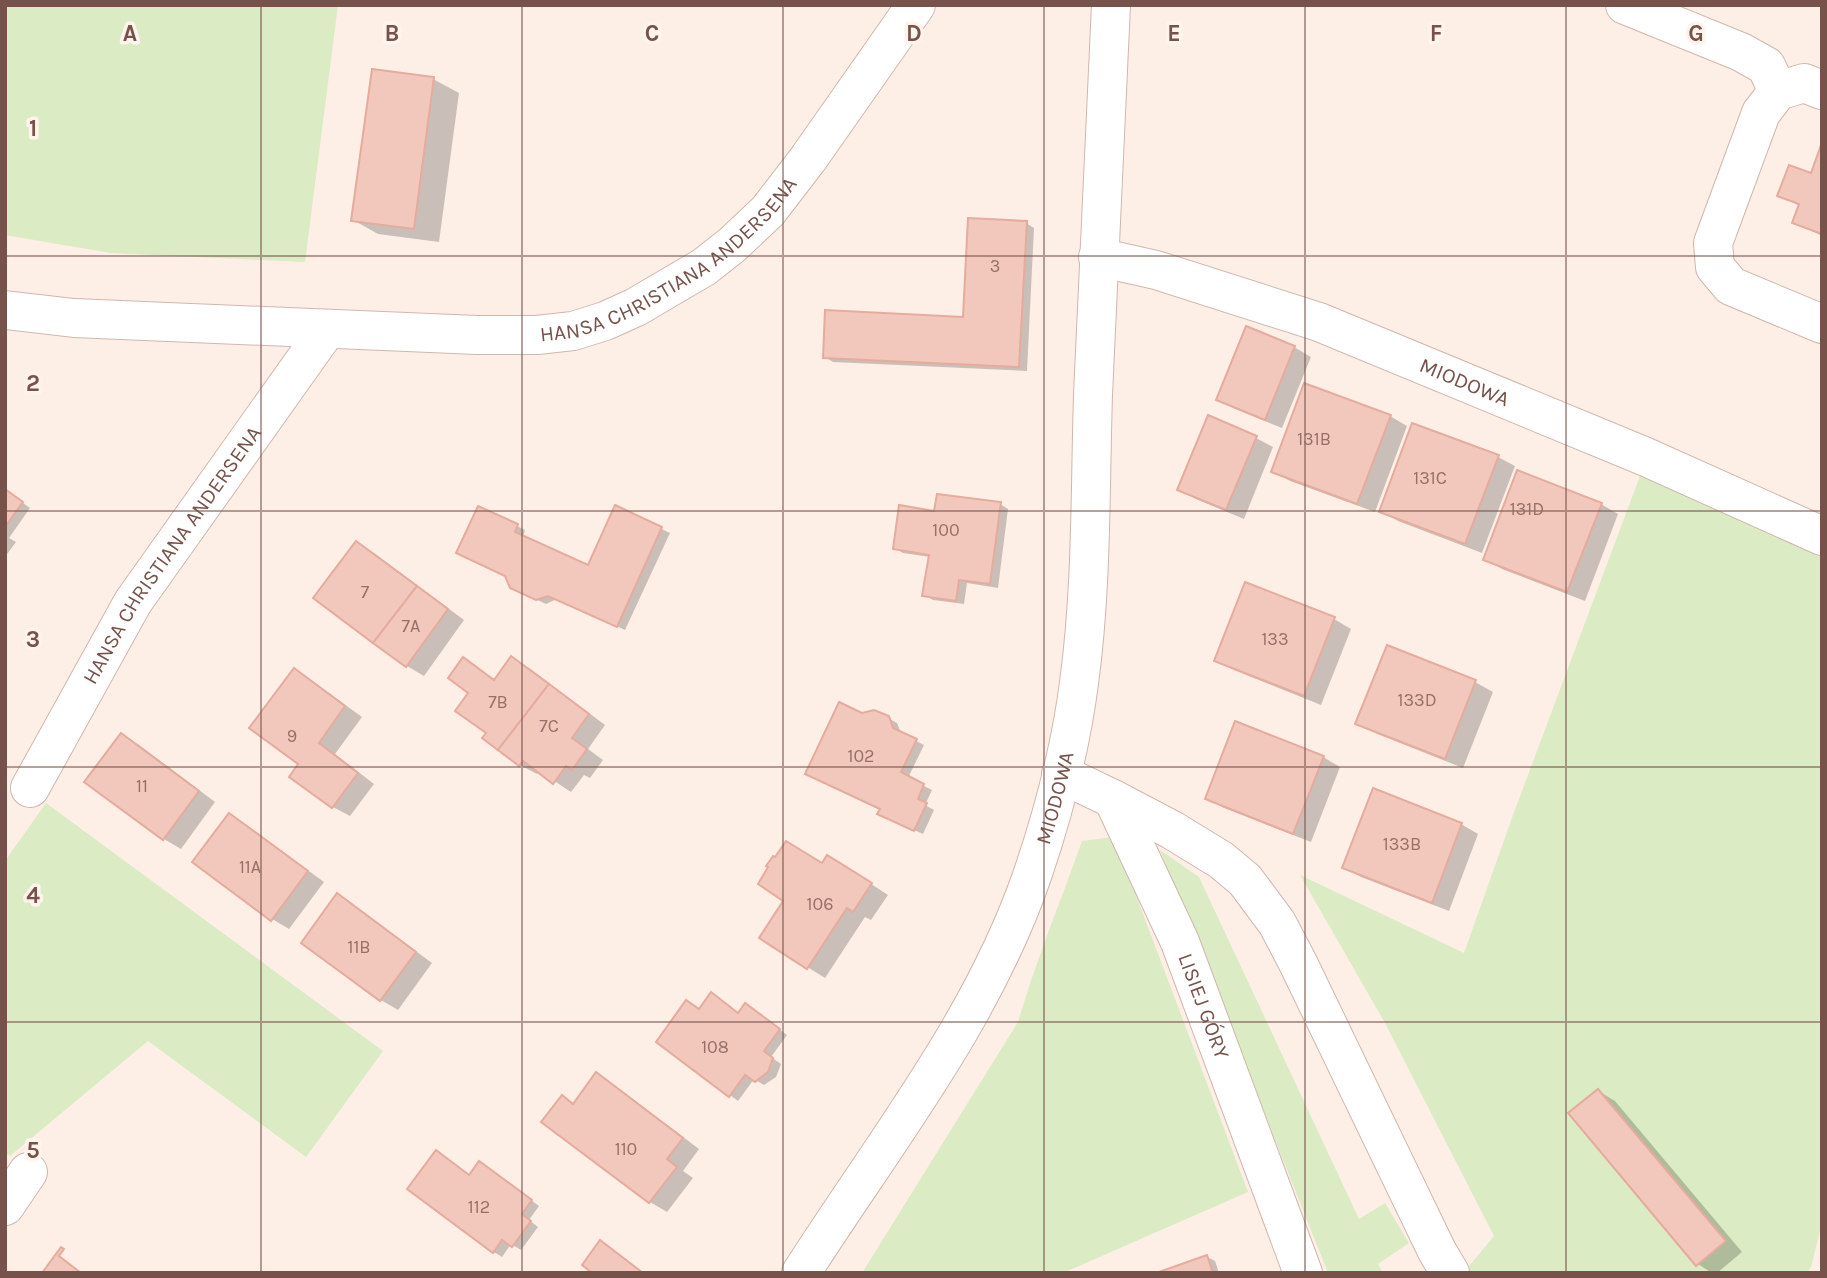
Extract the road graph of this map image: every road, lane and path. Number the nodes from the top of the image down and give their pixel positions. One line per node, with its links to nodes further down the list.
1 (916, 5): 9 (street, HANSA CHRISTIANA ANDERSENA)
2 (1111, 5): 6 (street, MIODOWA)
3 (1625, 5): 5 (street)
4 (1822, 90): 5 (street)
5 (1778, 91): 8 (street)
6 (1098, 257): 10 (street, MIODOWA); 11 (street, MIODOWA)
7 (5, 310): 9 (street, HANSA CHRISTIANA ANDERSENA)
8 (1822, 324)
9 (327, 329): 12 (street, HANSA CHRISTIANA ANDERSENA)
10 (1822, 536)
11 (1061, 774): 13 (street); 16 (street, MIODOWA)
12 (30, 788)
13 (1113, 799): 17 (street, LISIEJ GÓRY); 18 (street)
14 (28, 1172): 15 (street)
15 (5, 1206)
16 (801, 1273)
17 (1303, 1273)
18 (1450, 1273)

